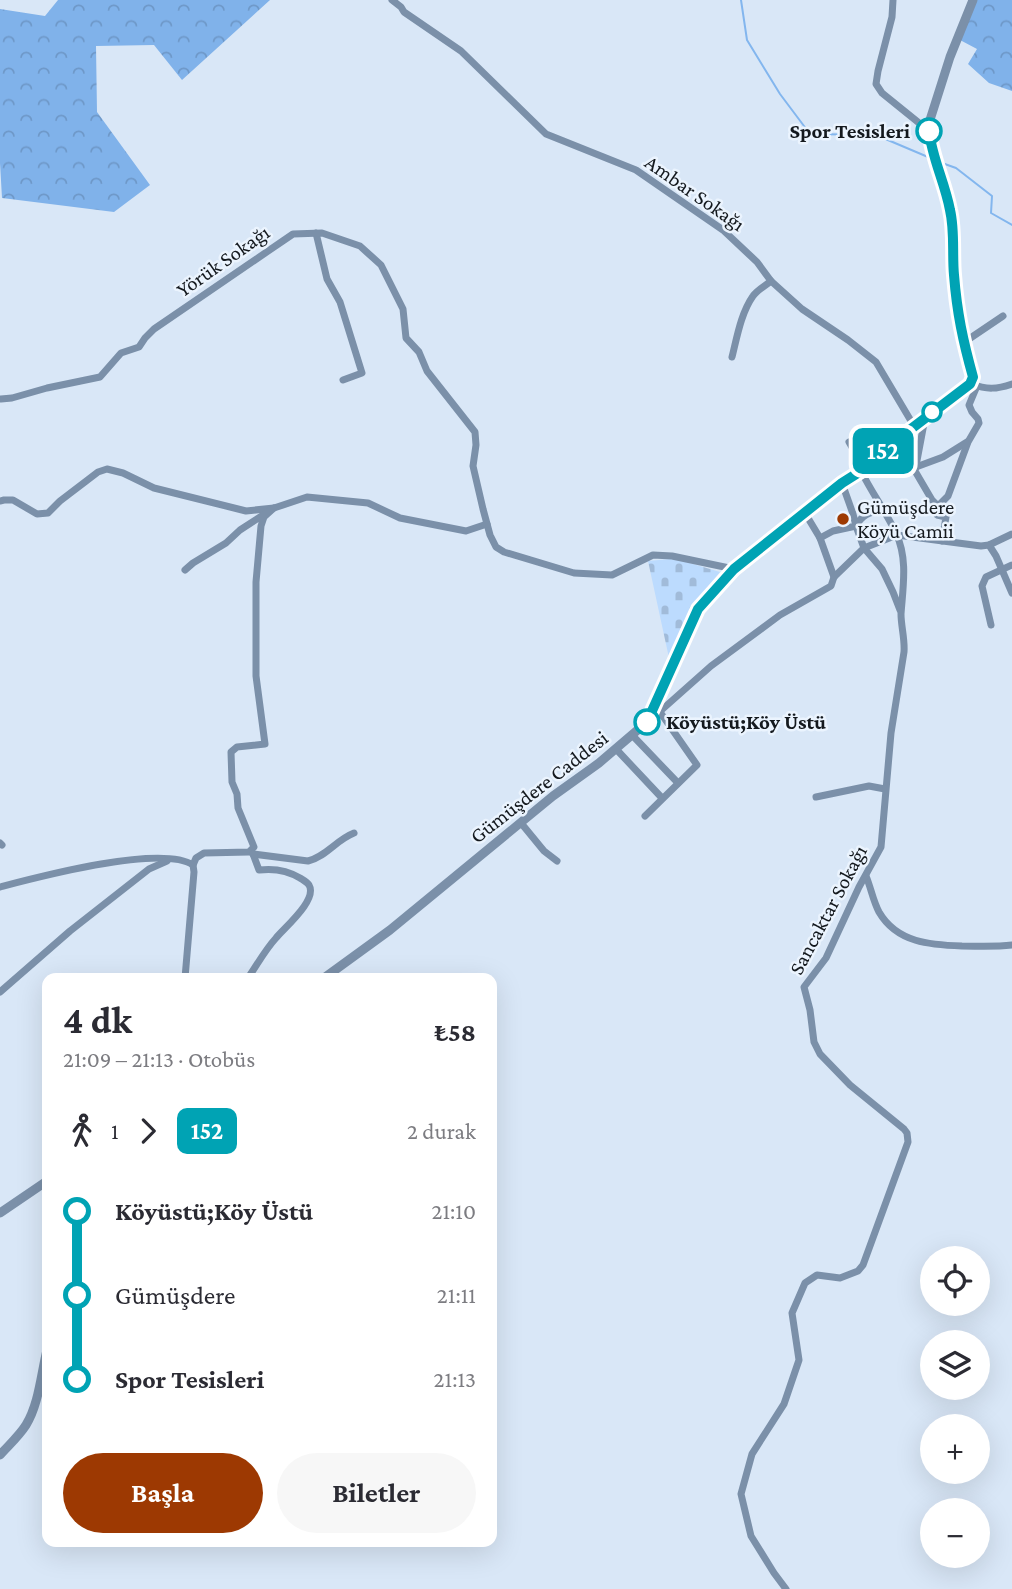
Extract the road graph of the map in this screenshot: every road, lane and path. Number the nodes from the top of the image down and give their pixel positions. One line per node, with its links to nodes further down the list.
1 (391, 0): 6 (street, Ambar Sokağı)
2 (893, 0): 4 (street)
3 (973, 0): 4 (street)
4 (929, 131): 8 (street)
5 (316, 233): 10 (street); 13 (street, Yörük Sokağı); 27 (street, Yörük Sokağı)
6 (771, 281): 9 (street); 15 (street, Ambar Sokağı)
7 (1003, 316): 8 (street)
8 (963, 343): 12 (street)
9 (732, 357)
10 (343, 380)
11 (1012, 384): 12 (street)
12 (973, 385): 14 (street, Gümüşdere Caddesi); 17 (street)
13 (1, 399)
14 (925, 417): 15 (street, Gümüşdere Caddesi); 19 (street)
15 (914, 426): 18 (street, Gümüşdere Caddesi)
16 (849, 442): 20 (street, Sancaktar Sokağı)
17 (968, 442): 19 (street); 23 (street)
18 (886, 448): 19 (street); 20 (street, Gümüşdere Caddesi)
19 (916, 467): 23 (street)
20 (863, 470): 21 (street, Gümüşdere Caddesi); 25 (street, Sancaktar Sokağı)
21 (842, 483): 26 (street, Gümüşdere Caddesi); 28 (street)
22 (0, 501): 24 (street)
23 (938, 506): 32 (street)
24 (274, 508): 27 (street); 37 (street); 54 (street)
25 (882, 510): 28 (street); 30 (street, Sancaktar Sokağı)
26 (805, 513): 31 (street); 36 (street, Gümüşdere Caddesi)
27 (487, 524): 36 (street, Yörük Sokağı)
28 (856, 526): 31 (street); 34 (street)
29 (1012, 534): 33 (street)
30 (897, 535): 32 (street); 34 (street); 41 (street, Sancaktar Sokağı)
31 (820, 538): 39 (street)
32 (942, 541): 33 (street)
33 (989, 545): 38 (street)
34 (864, 548): 39 (street); 41 (street)
35 (1012, 565): 38 (street)
36 (734, 569): 44 (street, Gümüşdere Caddesi)
37 (185, 570)
38 (1002, 570): 40 (street); 42 (street)
39 (835, 578): 43 (street)
40 (1012, 593)
41 (901, 616): 48 (street, Sancaktar Sokağı)
42 (991, 625)
43 (660, 712): 44 (street); 47 (street)
44 (647, 722): 45 (street, Gümüşdere Caddesi)
45 (633, 736): 46 (street, Gümüşdere Caddesi); 47 (street)
46 (617, 749): 50 (street); 52 (street, Gümüşdere Caddesi)
47 (678, 783): 50 (street)
48 (885, 789): 49 (street); 58 (street, Sancaktar Sokağı)
49 (816, 797)
50 (662, 798): 51 (street)
51 (645, 816)
52 (521, 823): 56 (street); 63 (street, Gümüşdere Caddesi)
53 (354, 833): 54 (street)
54 (251, 853): 57 (street); 62 (street)
55 (174, 859): 57 (street); 59 (street); 64 (street)
56 (557, 861)
57 (193, 865): 61 (street)
58 (866, 876): 60 (street); 69 (street, Sancaktar Sokağı)
59 (0, 887)
60 (1012, 945)
61 (185, 973)
62 (251, 973)
63 (331, 973)
64 (0, 992)
65 (42, 1184): 66 (street)
66 (0, 1213)
67 (42, 1372): 68 (street)
68 (0, 1455)
69 (786, 1589)

